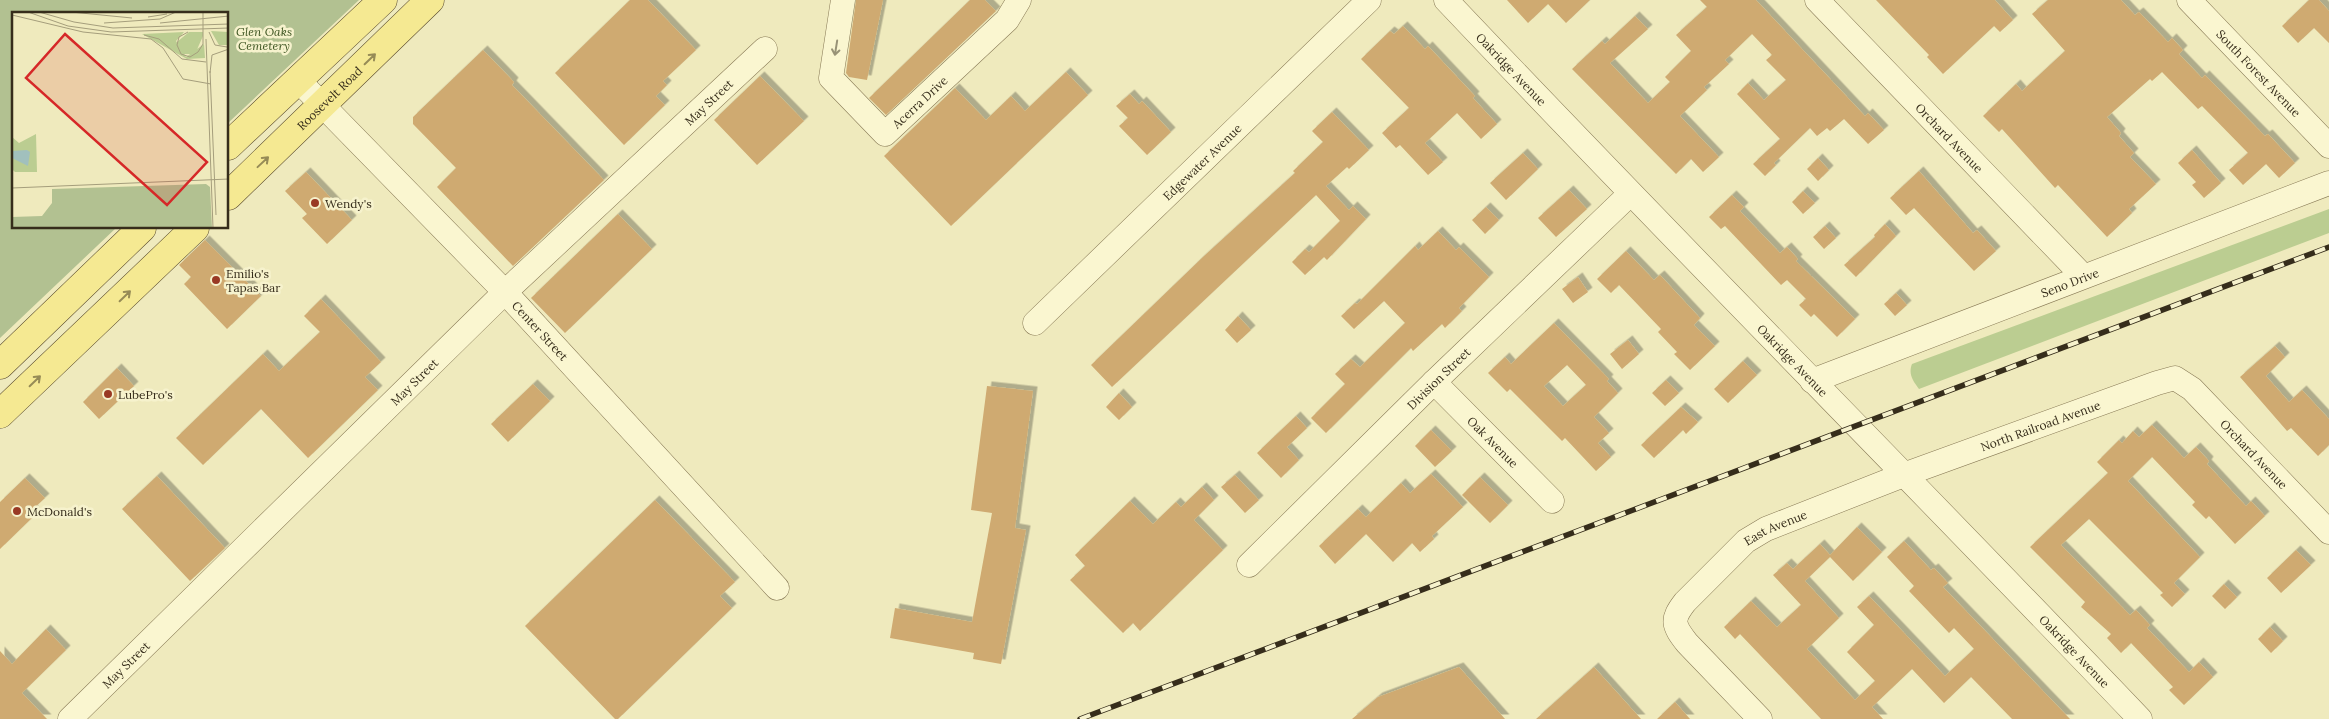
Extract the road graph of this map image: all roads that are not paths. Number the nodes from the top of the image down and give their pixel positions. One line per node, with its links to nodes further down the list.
1 (383, 0): 10 (main road)
2 (430, 0): 11 (main road, Roosevelt Road, one-way to 2)
3 (843, 0): 4 (street, Acerra Drive, one-way to 4)
4 (1019, 0)
5 (1369, 0): 21 (street, Edgewater Avenue)
6 (1446, 0): 15 (street, Oakridge Avenue)
7 (1817, 0): 19 (street, Orchard Avenue)
8 (2189, 0): 13 (street, South Forest Avenue)
9 (765, 49): 20 (street, May Street)
10 (297, 79): 11 (street, Center Street); 12 (main road)
11 (323, 105): 16 (main road, Roosevelt Road, one-way to 11); 20 (street, Center Street)
12 (229, 145)
13 (2329, 146)
14 (2329, 183): 19 (street, Seno Drive)
15 (1630, 194): 24 (street, Oakridge Avenue); 25 (street, Division Street)
16 (229, 195)
17 (141, 229): 22 (main road)
18 (194, 229): 26 (main road, one-way to 18)
19 (2083, 276): 24 (street, Seno Drive)
20 (505, 292): 31 (street, Center Street); 32 (street, May Street)
21 (1035, 322)
22 (0, 365)
23 (2175, 378): 27 (street, North Railroad Avenue); 29 (street, Orchard Avenue)
24 (1812, 381): 27 (street, Oakridge Avenue)
25 (1434, 382): 28 (street, Oak Avenue); 30 (street, Division Street)
26 (0, 414)
27 (1906, 474): 33 (street, East Avenue); 34 (street, Oakridge Avenue)
28 (1552, 501)
29 (2329, 532)
30 (1249, 565)
31 (777, 588)
32 (70, 719)
33 (1760, 719)
34 (2140, 719)

